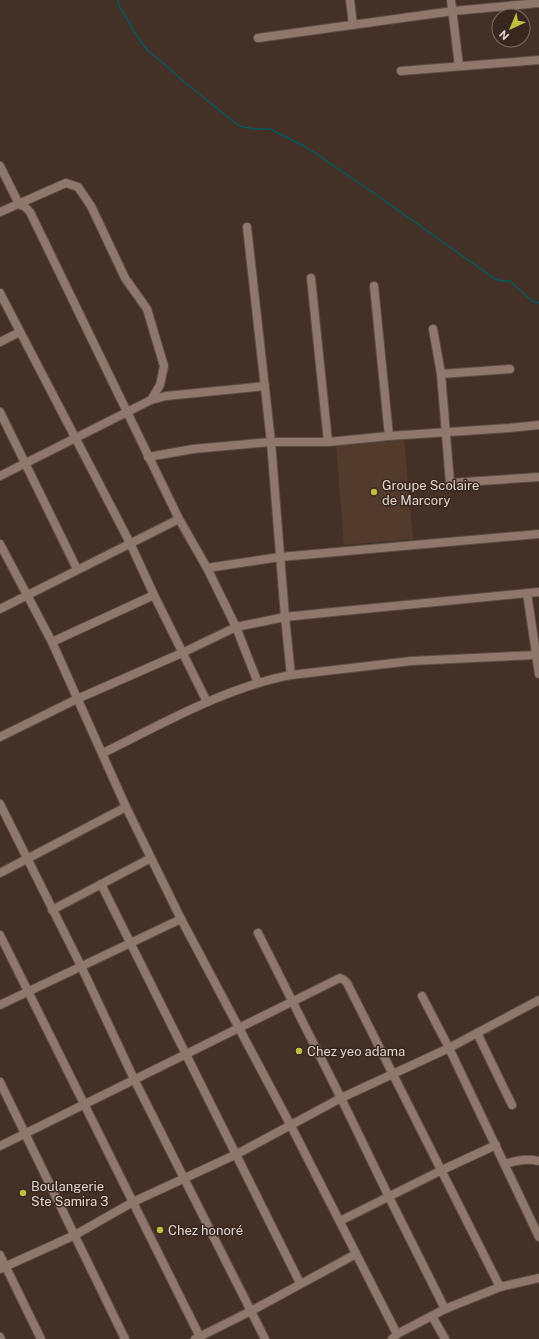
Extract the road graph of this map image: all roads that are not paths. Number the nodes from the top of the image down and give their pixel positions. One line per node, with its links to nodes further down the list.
1 (350, 0): 5 (street)
2 (451, 0): 4 (street)
3 (539, 4): 4 (street)
4 (453, 11): 5 (street); 8 (street)
5 (353, 25): 6 (street)
6 (258, 38)
7 (539, 60): 8 (street)
8 (459, 66): 9 (street)
9 (401, 71)
10 (0, 166): 11 (street)
11 (19, 204): 12 (street); 23 (street); 25 (street)
12 (0, 212)
13 (247, 227): 22 (street)
14 (311, 278): 31 (street)
15 (374, 286): 28 (street)
16 (0, 293): 18 (street)
17 (433, 329): 21 (street)
18 (20, 332): 19 (street); 29 (street)
19 (0, 342)
20 (510, 369): 21 (street)
21 (441, 374): 27 (street)
22 (265, 386): 23 (street); 30 (street)
23 (150, 400): 25 (street)
24 (0, 412): 33 (street)
25 (127, 412): 29 (street); 32 (street)
26 (539, 425): 27 (street)
27 (445, 432): 28 (street); 35 (street)
28 (389, 436): 31 (street)
29 (76, 437): 33 (street); 38 (street)
30 (271, 442): 31 (street); 32 (street); 40 (street)
31 (328, 442)
32 (148, 457): 36 (street)
33 (25, 463): 34 (street); 42 (street)
34 (0, 476)
35 (539, 477)
36 (179, 519): 38 (street); 41 (street)
37 (539, 534): 40 (street)
38 (130, 543): 42 (street); 46 (street)
39 (0, 544): 45 (street)
40 (280, 557): 41 (street); 48 (street)
41 (207, 568): 49 (street)
42 (77, 569): 45 (street)
43 (539, 592): 44 (street)
44 (527, 593): 48 (street); 52 (street)
45 (26, 595): 47 (street); 50 (street)
46 (154, 595): 50 (street); 51 (street)
47 (0, 608)
48 (285, 617): 49 (street); 54 (street)
49 (236, 627): 51 (street); 55 (street)
50 (52, 642): 56 (street)
51 (182, 653): 56 (street); 57 (street)
52 (536, 655): 53 (street); 54 (street)
53 (539, 674)
54 (291, 675): 55 (street)
55 (258, 683): 57 (street)
56 (78, 699): 58 (street); 59 (street)
57 (207, 702): 59 (street)
58 (0, 737)
59 (103, 753): 61 (street)
60 (0, 804): 63 (street)
61 (126, 807): 62 (street); 63 (street)
62 (151, 858): 65 (street); 67 (street)
63 (28, 859): 64 (street); 66 (street)
64 (0, 873)
65 (101, 884): 66 (street); 70 (street)
66 (52, 910): 71 (street)
67 (181, 919): 70 (street); 77 (street)
68 (258, 933): 75 (street)
69 (0, 935): 72 (street)
70 (130, 942): 71 (street); 80 (street)
71 (81, 966): 72 (street); 82 (street)
72 (28, 992): 76 (street); 85 (street)
73 (422, 996): 79 (street)
74 (539, 1000): 78 (street)
75 (292, 1002): 77 (street); 81 (street); 84 (street)
76 (0, 1005)
77 (239, 1027): 80 (street); 87 (street)
78 (477, 1033): 79 (street); 86 (street)
79 (449, 1048): 81 (street); 89 (street)
80 (186, 1054): 82 (street); 91 (street)
81 (393, 1074): 84 (street); 94 (street)
82 (134, 1079): 85 (street); 95 (street)
83 (0, 1082): 88 (street)
84 (341, 1098): 87 (street); 96 (street)
85 (84, 1104): 88 (street); 97 (street)
86 (512, 1105)
87 (291, 1126): 91 (street); 98 (street)
88 (25, 1133): 90 (street); 99 (street)
89 (496, 1145): 93 (street); 94 (street)
90 (0, 1146)
91 (237, 1154): 95 (street); 105 (street)
92 (539, 1161): 93 (street)
93 (505, 1164): 100 (street)
94 (442, 1170): 96 (street); 106 (street)
95 (184, 1178): 97 (street); 108 (street)
96 (389, 1197): 98 (street); 107 (street)
97 (133, 1202): 99 (street); 111 (street)
98 (340, 1221): 101 (street)
99 (75, 1235): 103 (street); 113 (street)
100 (539, 1237)
101 (356, 1254): 105 (street); 110 (street)
102 (0, 1255): 103 (street)
103 (3, 1267): 112 (street)
104 (539, 1278): 106 (street)
105 (300, 1284): 108 (street)
106 (500, 1287): 107 (street)
107 (445, 1308): 109 (street)
108 (251, 1311): 111 (street); 114 (street)
109 (432, 1316): 110 (street); 115 (street)
110 (395, 1337)
111 (199, 1338)
112 (41, 1339)
113 (126, 1339)
114 (265, 1339)
115 (445, 1339)

